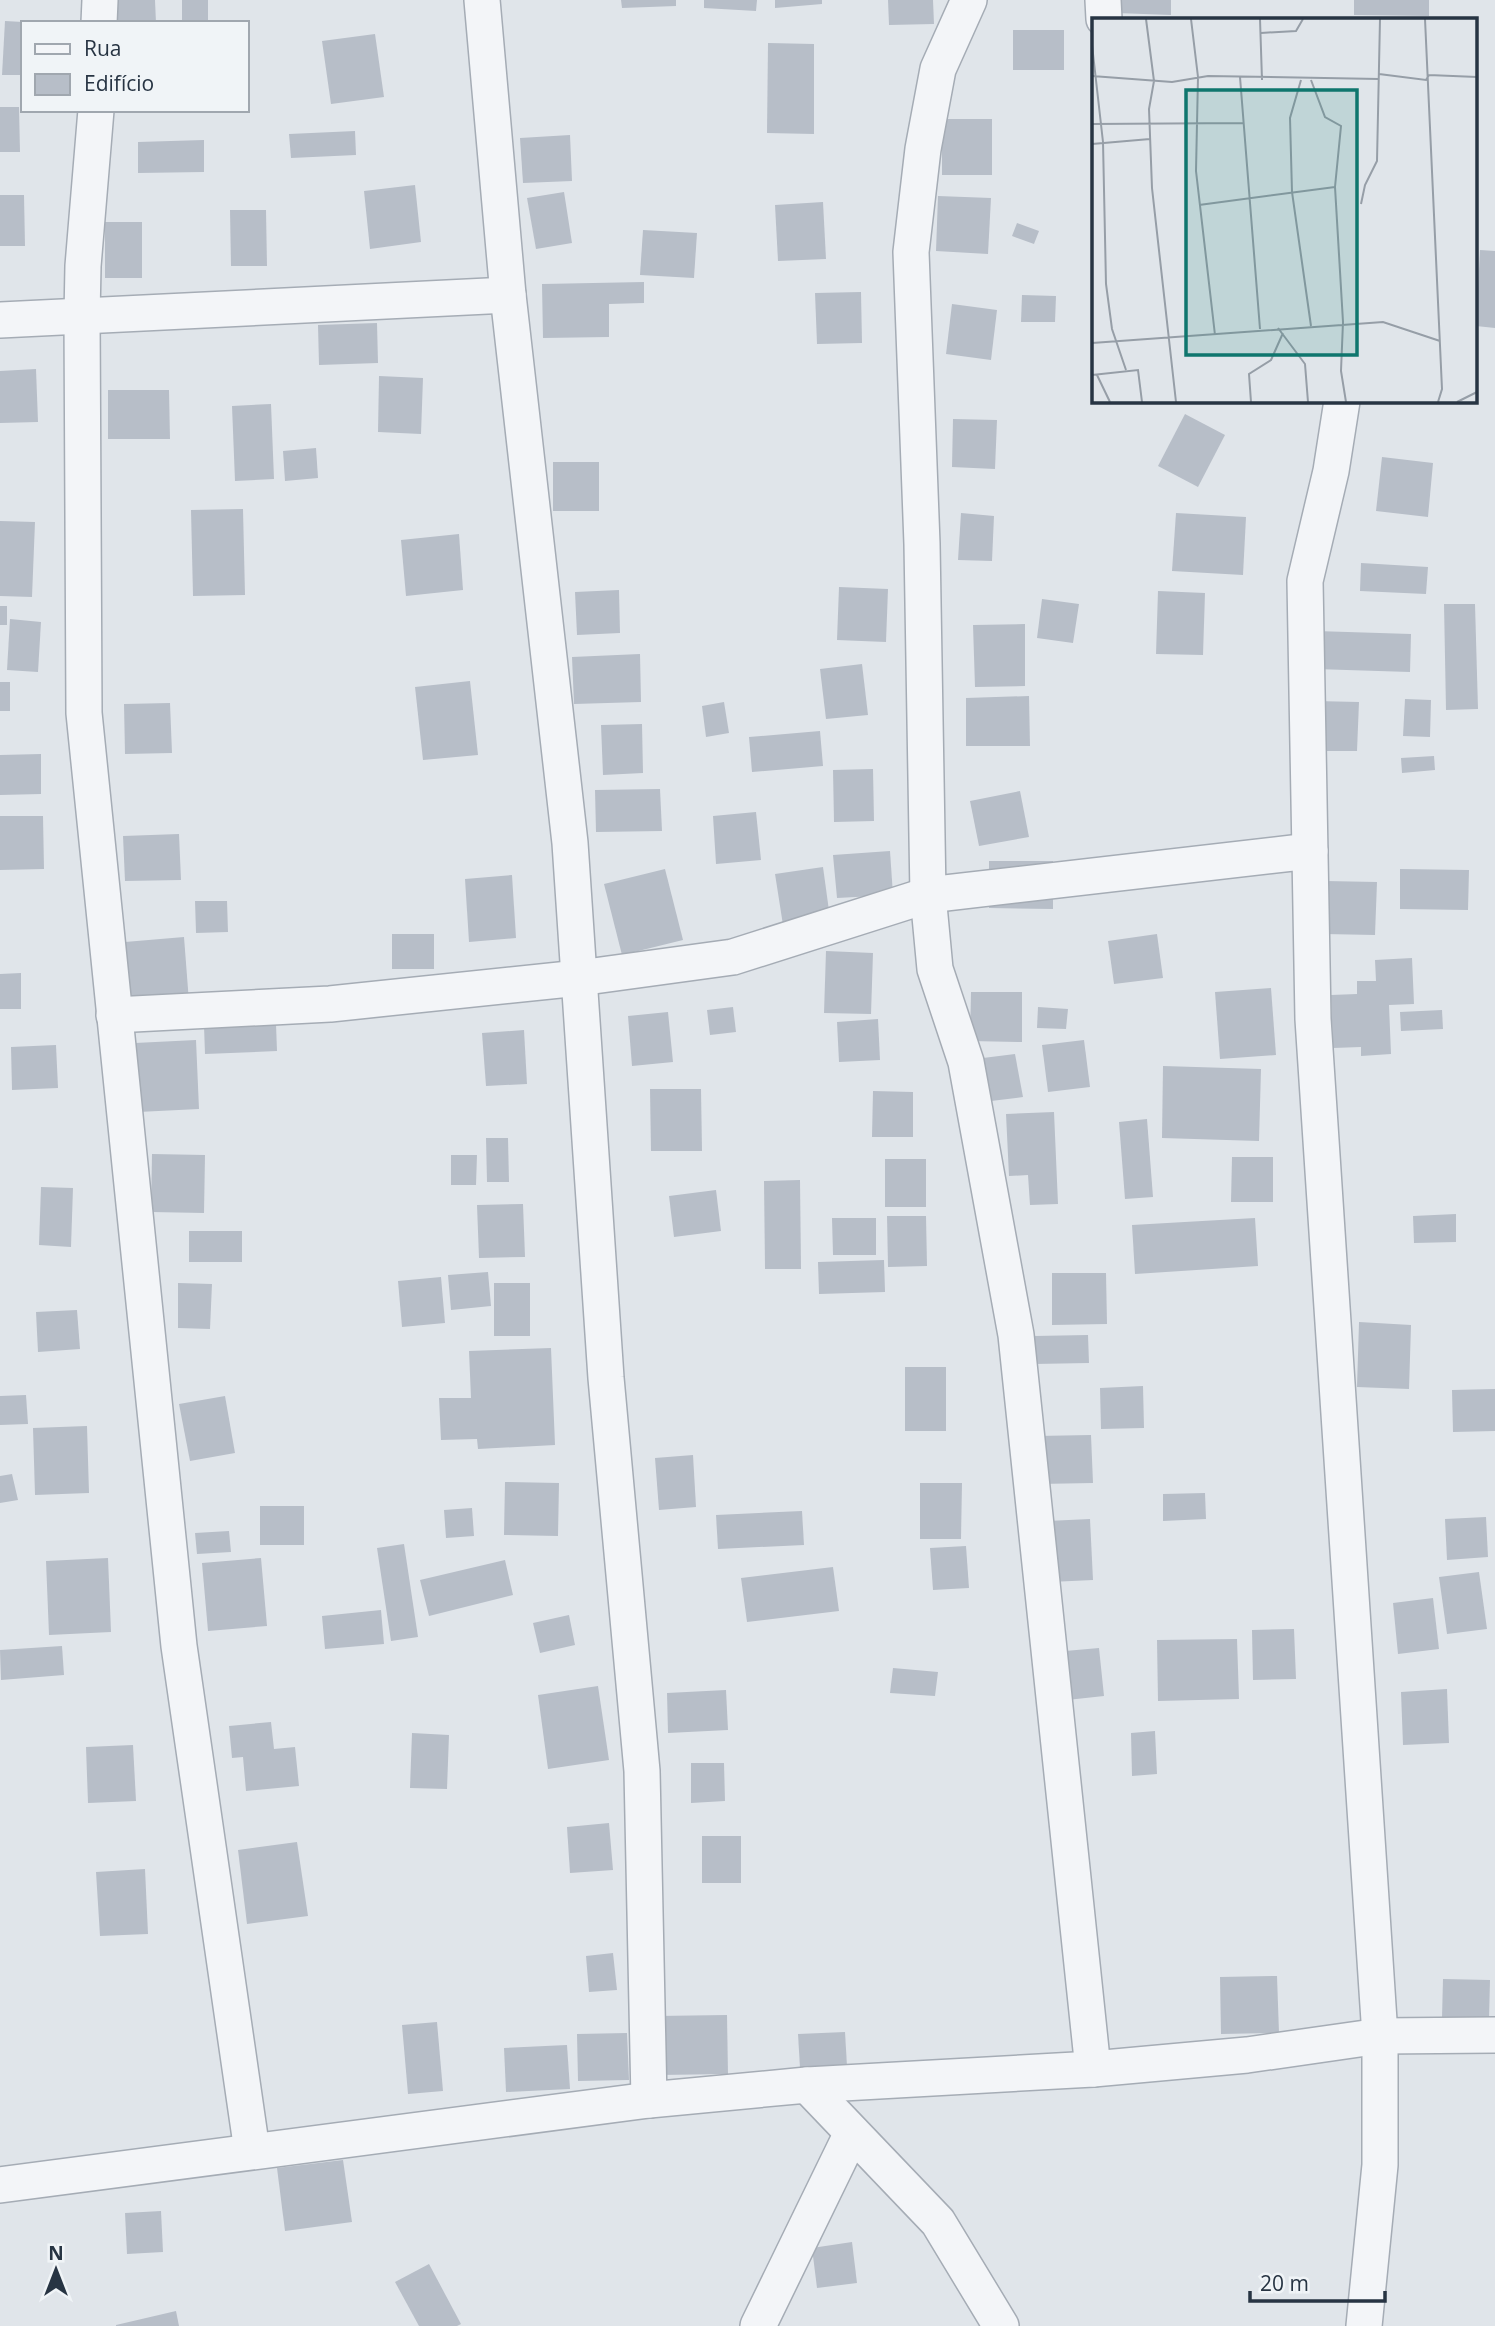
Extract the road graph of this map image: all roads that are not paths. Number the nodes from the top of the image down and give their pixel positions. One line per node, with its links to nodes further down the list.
1 (100, 0): 6 (street)
2 (482, 0): 8 (street)
3 (969, 0): 13 (street)
4 (1103, 0): 5 (street)
5 (1104, 18)
6 (99, 21)
7 (96, 112): 9 (street)
8 (508, 295): 9 (street); 14 (street)
9 (82, 316): 10 (street); 15 (street)
10 (0, 320)
11 (1342, 402): 12 (street)
12 (1310, 851): 13 (street); 17 (street)
13 (928, 895): 14 (street); 18 (street)
14 (579, 978): 15 (street); 20 (street)
15 (114, 1015): 22 (street)
16 (1495, 2035): 17 (street)
17 (1380, 2036): 18 (street); 26 (street)
18 (1093, 2069): 19 (street)
19 (807, 2085): 20 (street); 21 (street)
20 (649, 2100): 22 (street)
21 (852, 2133): 24 (street); 25 (street)
22 (251, 2151): 23 (street)
23 (0, 2185)
24 (758, 2326)
25 (1001, 2326)
26 (1364, 2326)

